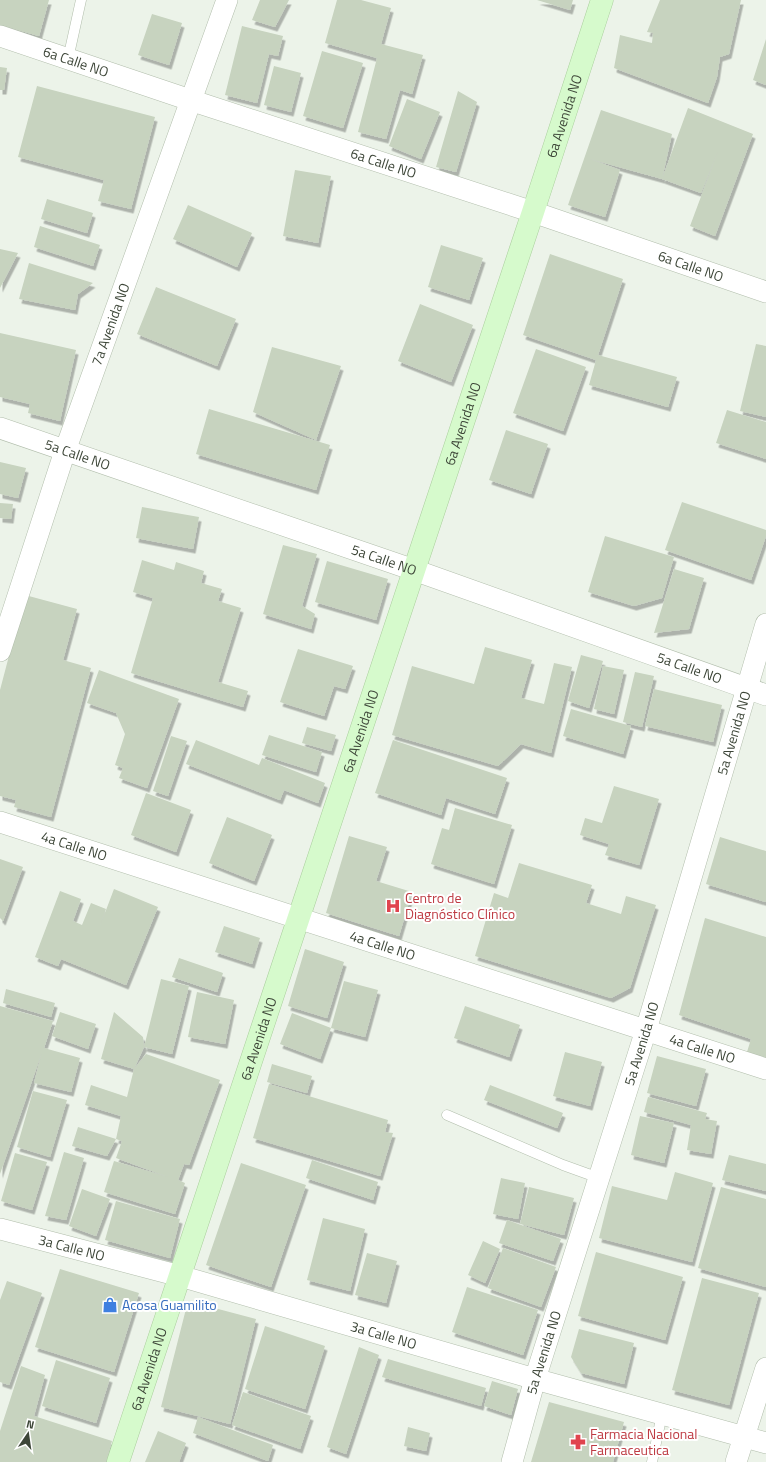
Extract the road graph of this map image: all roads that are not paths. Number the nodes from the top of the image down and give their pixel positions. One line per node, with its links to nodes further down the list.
1 (81, 0): 5 (lane)
2 (227, 0): 6 (street, 7a Avenida NO)
3 (602, 0): 7 (street, 6a Avenida NO)
4 (0, 36): 5 (street, 6a Calle NO)
5 (68, 59): 6 (street, 6a Calle NO)
6 (190, 100): 7 (street, 6a Calle NO); 10 (street, 7a Avenida NO)
7 (533, 212): 8 (street, 6a Calle NO); 11 (street, 6a Avenida NO)
8 (766, 292)
9 (0, 428): 10 (street, 5a Calle NO)
10 (65, 451): 11 (street, 5a Calle NO); 13 (street, 7a Avenida NO)
11 (414, 570): 14 (street, 5a Calle NO); 17 (street, 6a Avenida NO)
12 (766, 624): 14 (street, 5a Avenida NO)
13 (0, 651)
14 (747, 689): 15 (street, 5a Calle NO); 18 (street, 5a Avenida NO)
15 (766, 695)
16 (0, 822): 17 (street, 4a Calle NO)
17 (299, 918): 18 (street, 4a Calle NO); 23 (street, 6a Avenida NO)
18 (646, 1030): 19 (street, 4a Calle NO); 21 (street, 5a Avenida NO)
19 (766, 1068)
20 (447, 1115): 21 (lane)
21 (599, 1178): 25 (street, 5a Avenida NO)
22 (0, 1229): 23 (street, 3a Calle NO)
23 (180, 1276): 25 (street, 3a Calle NO); 29 (street, 6a Avenida NO)
24 (766, 1368): 27 (street)
25 (535, 1379): 26 (street, 3a Calle NO); 30 (street, 5a Avenida NO)
26 (662, 1414): 27 (street, 3a Calle NO); 31 (lane)
27 (743, 1436): 28 (street, 3a Calle NO); 32 (street)
28 (766, 1443)
29 (118, 1462)
30 (512, 1462)
31 (652, 1462)
32 (736, 1462)

